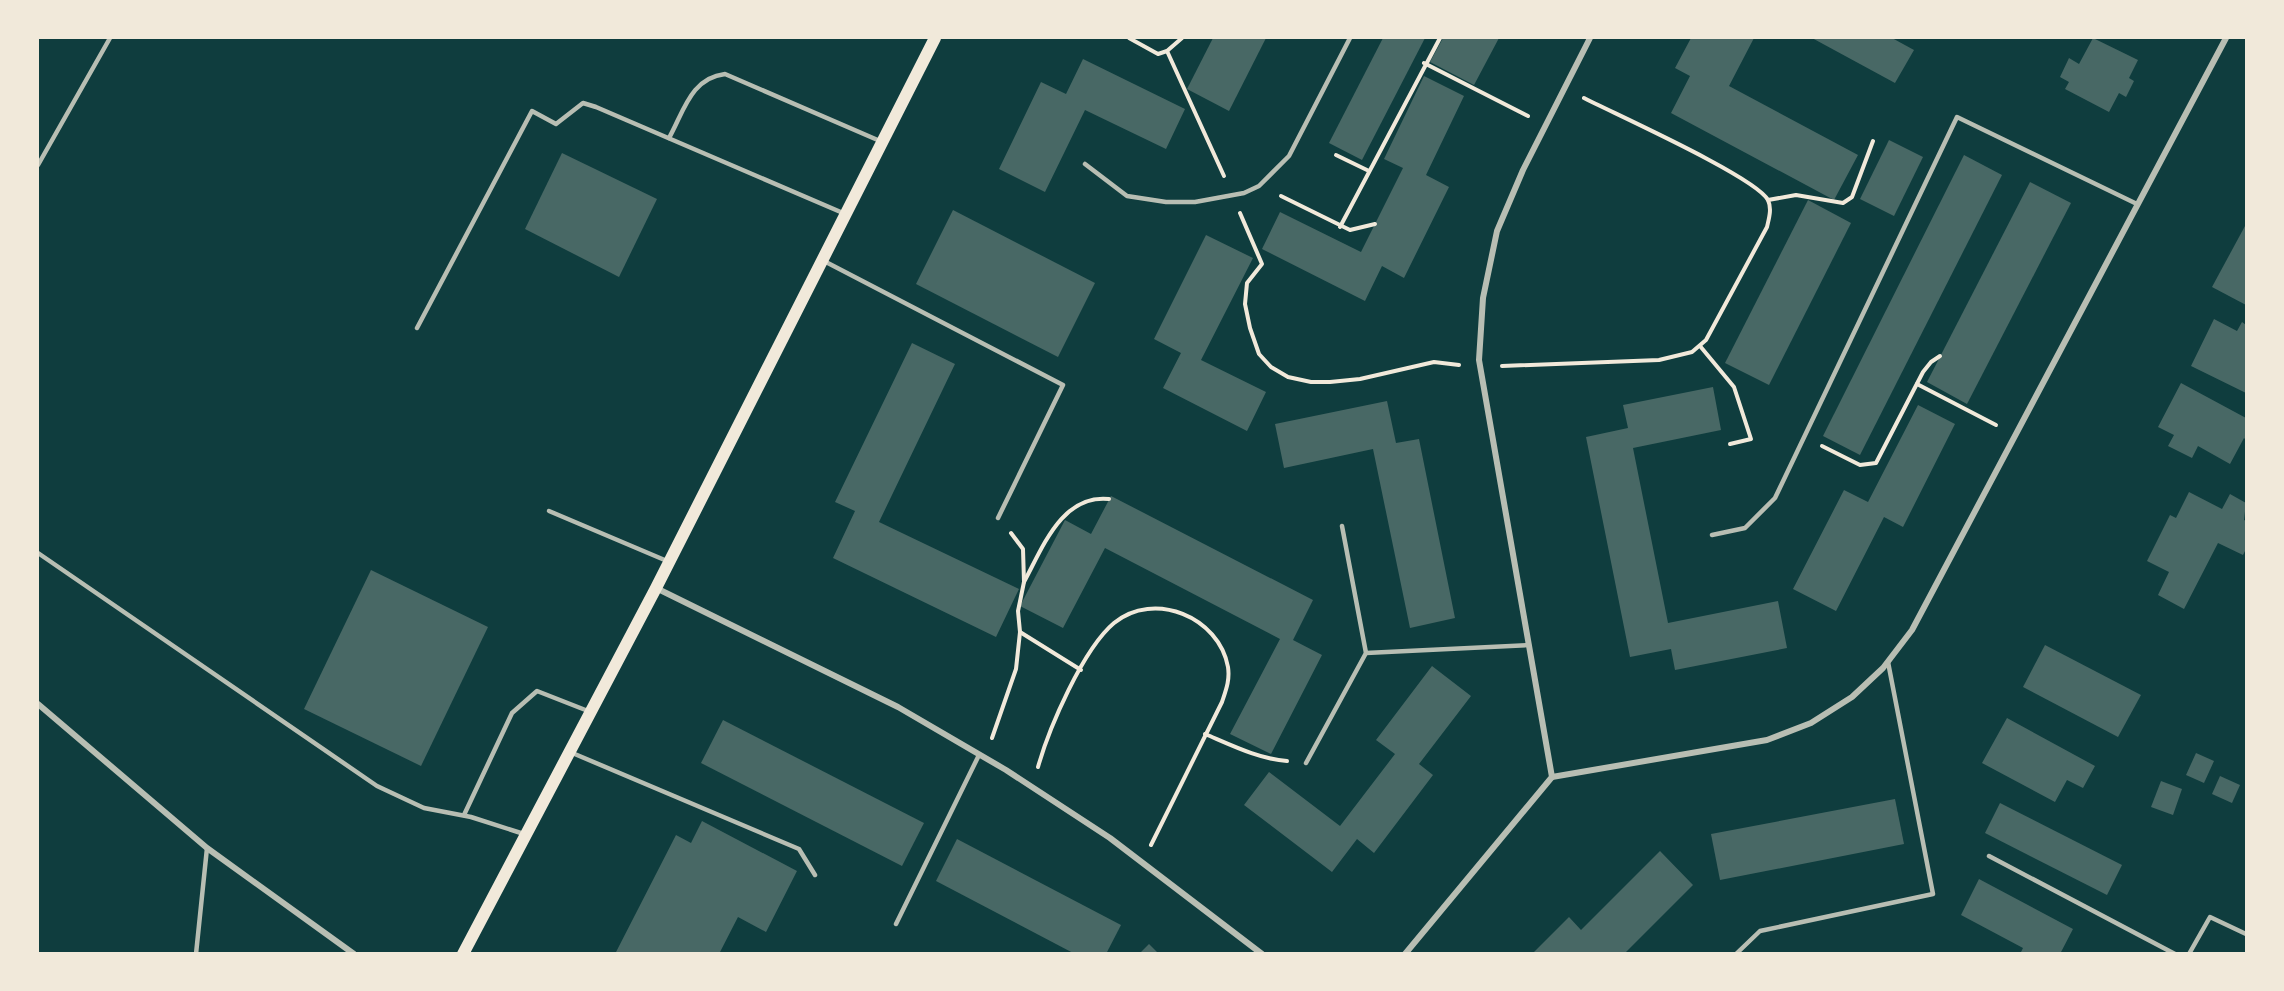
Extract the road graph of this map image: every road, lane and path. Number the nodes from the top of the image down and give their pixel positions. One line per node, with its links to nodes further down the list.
1 (110, 38): 18 (lane)
2 (935, 38): 15 (main road)
3 (1129, 38): 9 (path)
4 (1182, 38): 9 (path)
5 (1350, 38): 20 (lane)
6 (1440, 38): 10 (path)
7 (1590, 38): 11 (street)
8 (2226, 38): 23 (street)
9 (1167, 51): 20 (path)
10 (1424, 63): 12 (path); 19 (path)
11 (1564, 88): 12 (street); 22 (path)
12 (1546, 125): 31 (street)
13 (669, 138): 15 (lane); 24 (lane); 28 (lane)
14 (1873, 141): 22 (path)
15 (882, 142): 24 (main road)
16 (1336, 155): 19 (path)
17 (1085, 164): 20 (lane)
18 (38, 165)
19 (1369, 171): 26 (path)
20 (1233, 195): 31 (path)
21 (1281, 196): 26 (path)
22 (1768, 200): 29 (path)
23 (2137, 204): 33 (street); 34 (lane)
24 (846, 214): 27 (main road)
25 (1375, 224): 26 (path)
26 (1340, 227)
27 (822, 260): 38 (lane); 42 (main road)
28 (417, 328)
29 (1700, 346): 31 (path); 35 (path)
30 (1940, 356): 32 (path)
31 (1481, 367): 46 (street)
32 (1917, 384): 33 (path); 34 (path)
33 (2015, 435): 48 (street)
34 (1805, 438): 40 (lane)
35 (1730, 444)
36 (1109, 499): 43 (path)
37 (549, 511): 42 (lane)
38 (998, 518): 43 (path)
39 (1342, 526): 47 (lane)
40 (1712, 535)
41 (38, 554): 59 (lane)
42 (669, 562): 44 (main road)
43 (1024, 582): 45 (path)
44 (656, 588): 51 (main road); 54 (street)
45 (1020, 632): 49 (path); 55 (path)
46 (1529, 645): 47 (lane); 57 (street)
47 (1366, 653): 56 (lane)
48 (1888, 662): 57 (street); 72 (lane)
49 (1081, 670): 52 (path); 58 (path)
50 (38, 704): 61 (street)
51 (590, 712): 53 (main road); 59 (lane)
52 (1205, 734): 56 (path); 63 (path)
53 (569, 751): 60 (main road); 64 (lane)
54 (980, 755): 55 (street); 65 (lane)
55 (986, 759): 58 (street)
56 (1306, 763)
57 (1552, 777): 71 (street)
58 (1032, 788): 63 (street)
59 (464, 815): 60 (lane)
60 (526, 834): 67 (main road)
61 (207, 848): 68 (lane); 69 (street)
62 (1989, 856): 73 (lane)
63 (1143, 863): 70 (street)
64 (814, 875)
65 (896, 924)
66 (2247, 934): 74 (lane)
67 (465, 953)
68 (196, 954)
69 (354, 954)
70 (1262, 954)
71 (1405, 954)
72 (1736, 954)
73 (2175, 954)
74 (2189, 954)

